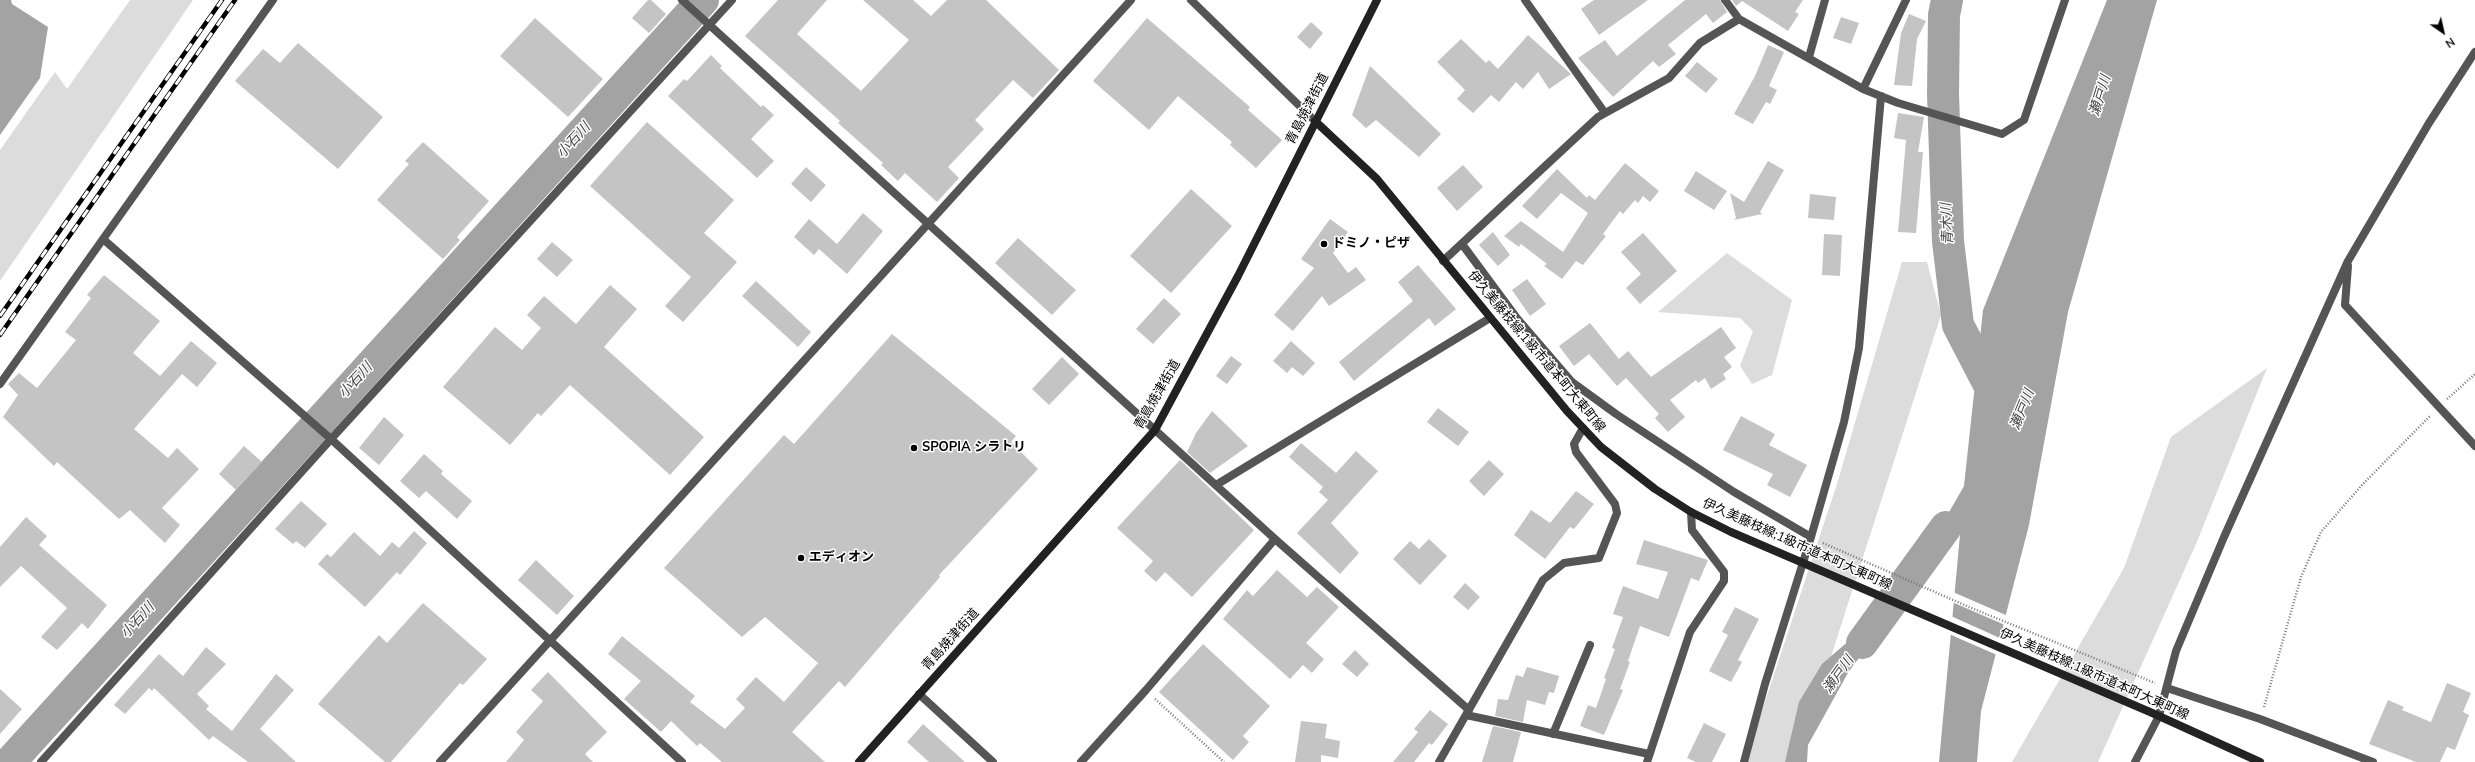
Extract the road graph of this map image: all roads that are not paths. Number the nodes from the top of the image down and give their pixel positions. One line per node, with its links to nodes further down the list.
1 (273, 0): 21 (street)
2 (682, 0): 13 (street)
3 (732, 0): 13 (street)
4 (1131, 0): 20 (street)
5 (1191, 0): 19 (street)
6 (1377, 0): 19 (main road, 青島焼津街道)
7 (1525, 0): 18 (street)
8 (1725, 0): 12 (street)
9 (1825, 0): 15 (street)
10 (1906, 0): 16 (street)
11 (2066, 0): 17 (street)
12 (1739, 19): 15 (street); 18 (street)
13 (710, 26): 20 (street); 29 (street)
14 (2475, 52): 24 (street)
15 (1809, 57): 16 (street)
16 (1863, 89): 17 (street)
17 (1881, 96): 33 (street)
18 (1605, 113): 22 (street)
19 (1315, 121): 23 (main road, 伊久美藤枝線;1級市道本町大東町線); 28 (main road, 青島焼津街道)
20 (928, 225): 28 (street); 36 (street)
21 (103, 239): 26 (street); 29 (street)
22 (1462, 244): 23 (street); 33 (street)
23 (1443, 261): 25 (main road, 伊久美藤枝線;1級市道本町大東町線)
24 (2348, 261): 30 (street); 38 (street)
25 (1490, 318): 27 (main road, 伊久美藤枝線;1級市道本町大東町線); 31 (street)
26 (0, 384)
27 (1583, 428): 32 (main road, 伊久美藤枝線;1級市道本町大東町線); 40 (street)
28 (1155, 430): 31 (street); 39 (main road, 青島焼津街道)
29 (331, 439): 36 (street); 44 (street)
30 (2475, 446)
31 (1216, 485): 34 (street)
32 (1691, 512): 35 (main road, 伊久美藤枝線;1級市道本町大東町線); 43 (street)
33 (1811, 537): 35 (street)
34 (1275, 539): 40 (street); 49 (street)
35 (1805, 564): 41 (main road, 伊久美藤枝線;1級市道本町大東町線); 51 (street)
36 (548, 641): 45 (street); 46 (street)
37 (1590, 645): 42 (street)
38 (2167, 688): 41 (street); 54 (street)
39 (920, 694): 47 (main road, 青島焼津街道); 48 (street)
40 (1468, 712): 42 (street); 50 (street)
41 (2159, 716): 52 (street); 53 (main road, 伊久美藤枝線;1級市道本町大東町線)
42 (1553, 734): 43 (street)
43 (1648, 758)
44 (41, 762)
45 (440, 762)
46 (682, 762)
47 (859, 762)
48 (993, 762)
49 (1081, 762)
50 (1439, 762)
51 (1744, 762)
52 (2135, 762)
53 (2260, 762)
54 (2373, 762)

